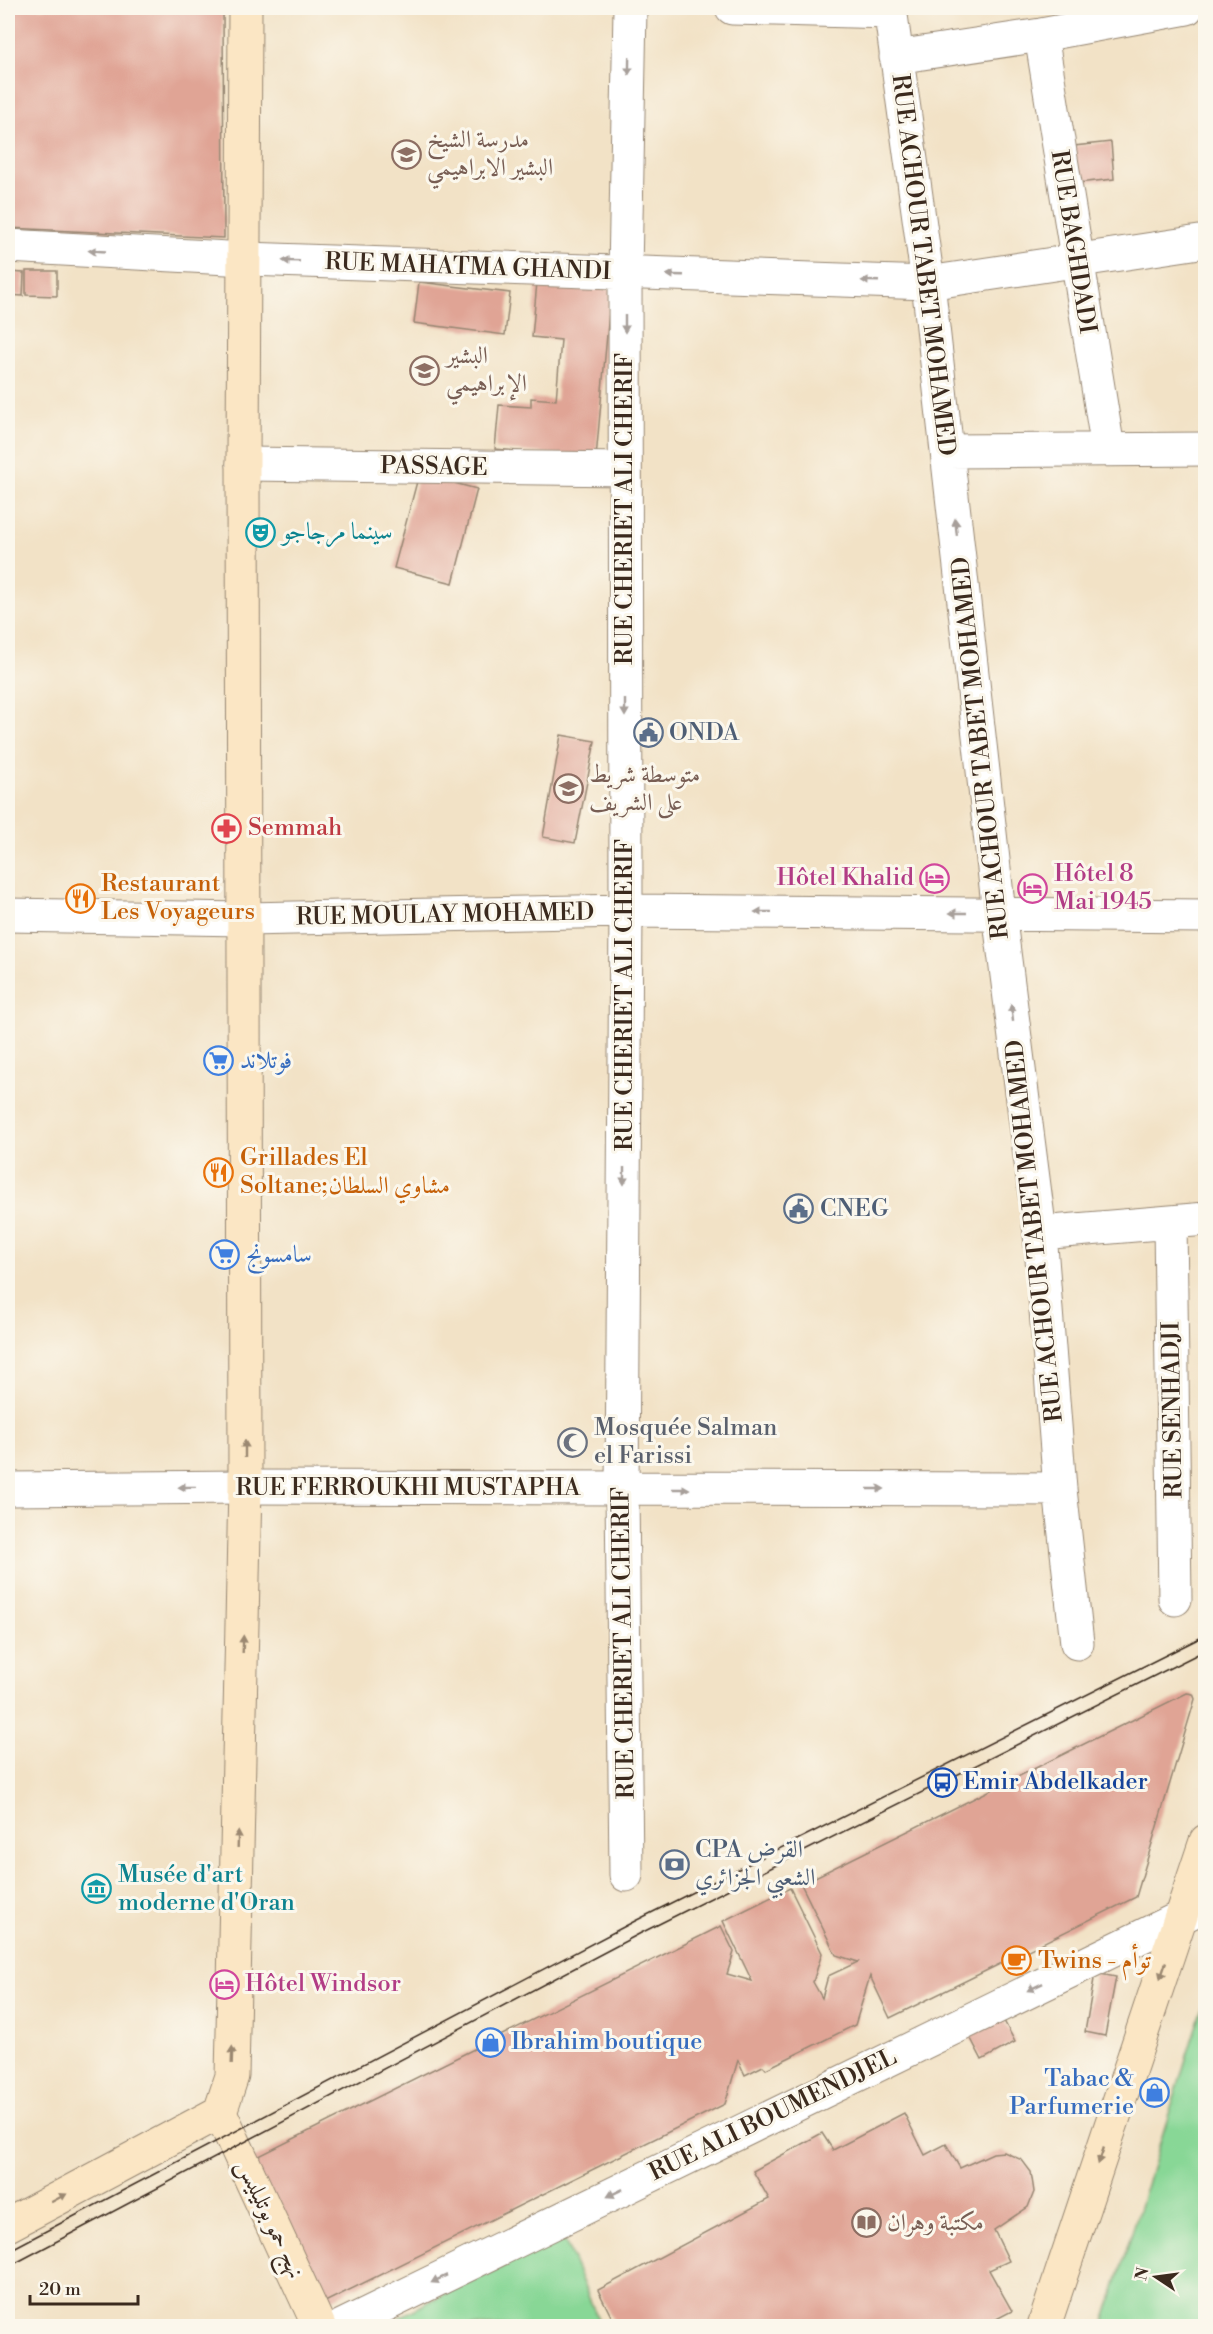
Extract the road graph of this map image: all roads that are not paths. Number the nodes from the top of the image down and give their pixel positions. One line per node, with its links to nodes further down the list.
1 (245, 8): 12 (main road)
2 (630, 8): 14 (street, RUE CHERIET ALI CHERIF, one-way to 14)
3 (732, 8): 6 (street)
4 (1187, 8): 8 (street)
5 (1203, 8): 7 (street)
6 (891, 10): 9 (street, RUE ACHOUR TABET MOHAMED)
7 (1206, 21)
8 (1041, 35): 9 (street); 13 (street, RUE BAGHDADI)
9 (896, 57): 15 (street, RUE ACHOUR TABET MOHAMED)
10 (1206, 242): 13 (street, RUE MAHATMA GHANDI)
11 (8, 246): 12 (street, RUE MAHATMA GHANDI, one-way to 11)
12 (246, 259): 14 (street, RUE MAHATMA GHANDI, one-way to 12); 19 (main road)
13 (1075, 261): 15 (street, RUE MAHATMA GHANDI); 16 (street, RUE BAGHDADI)
14 (625, 273): 15 (street, RUE MAHATMA GHANDI, one-way to 14); 20 (street, RUE CHERIET ALI CHERIF, one-way to 20)
15 (928, 283): 18 (street, RUE ACHOUR TABET MOHAMED)
16 (1108, 449): 17 (street); 18 (street)
17 (1206, 449)
18 (947, 451): 22 (street, RUE ACHOUR TABET MOHAMED, one-way to 18)
19 (243, 464): 20 (street, PASSAGE); 25 (main road)
20 (625, 469): 21 (street, RUE CHERIET ALI CHERIF, one-way to 21)
21 (626, 911): 22 (street, RUE MOULAY MOHAMED, one-way to 21); 25 (street, RUE MOULAY MOHAMED); 31 (street, RUE CHERIET ALI CHERIF, one-way to 31)
22 (999, 913): 24 (street, RUE MOULAY MOHAMED); 28 (street, RUE ACHOUR TABET MOHAMED, one-way to 22)
23 (8, 915): 25 (street, RUE MOULAY MOHAMED)
24 (1206, 916)
25 (243, 918): 29 (main road, one-way to 25)
26 (1206, 1219): 27 (street)
27 (1170, 1222): 28 (street); 33 (street, RUE SENHADJI)
28 (1040, 1233): 32 (street, RUE ACHOUR TABET MOHAMED)
29 (245, 1487): 30 (street, RUE FERROUKHI MUSTAPHA, one-way to 30); 31 (street, RUE FERROUKHI MUSTAPHA); 38 (main road, one-way to 29)
30 (8, 1489)
31 (622, 1489): 32 (street, RUE FERROUKHI MUSTAPHA, one-way to 32); 36 (street, RUE CHERIET ALI CHERIF)
32 (1060, 1489): 34 (street, RUE ACHOUR TABET MOHAMED)
33 (1175, 1599)
34 (1077, 1643)
35 (1206, 1841): 37 (main road)
36 (626, 1875)
37 (1194, 1910): 41 (street, RUE ALI BOUMENDJEL, one-way to 41); 42 (main road, one-way to 42)
38 (220, 2112): 39 (main road, one-way to 38); 40 (main road, نهج حمو بوتليليس)
39 (8, 2225)
40 (319, 2326)
41 (342, 2326)
42 (1044, 2326)

